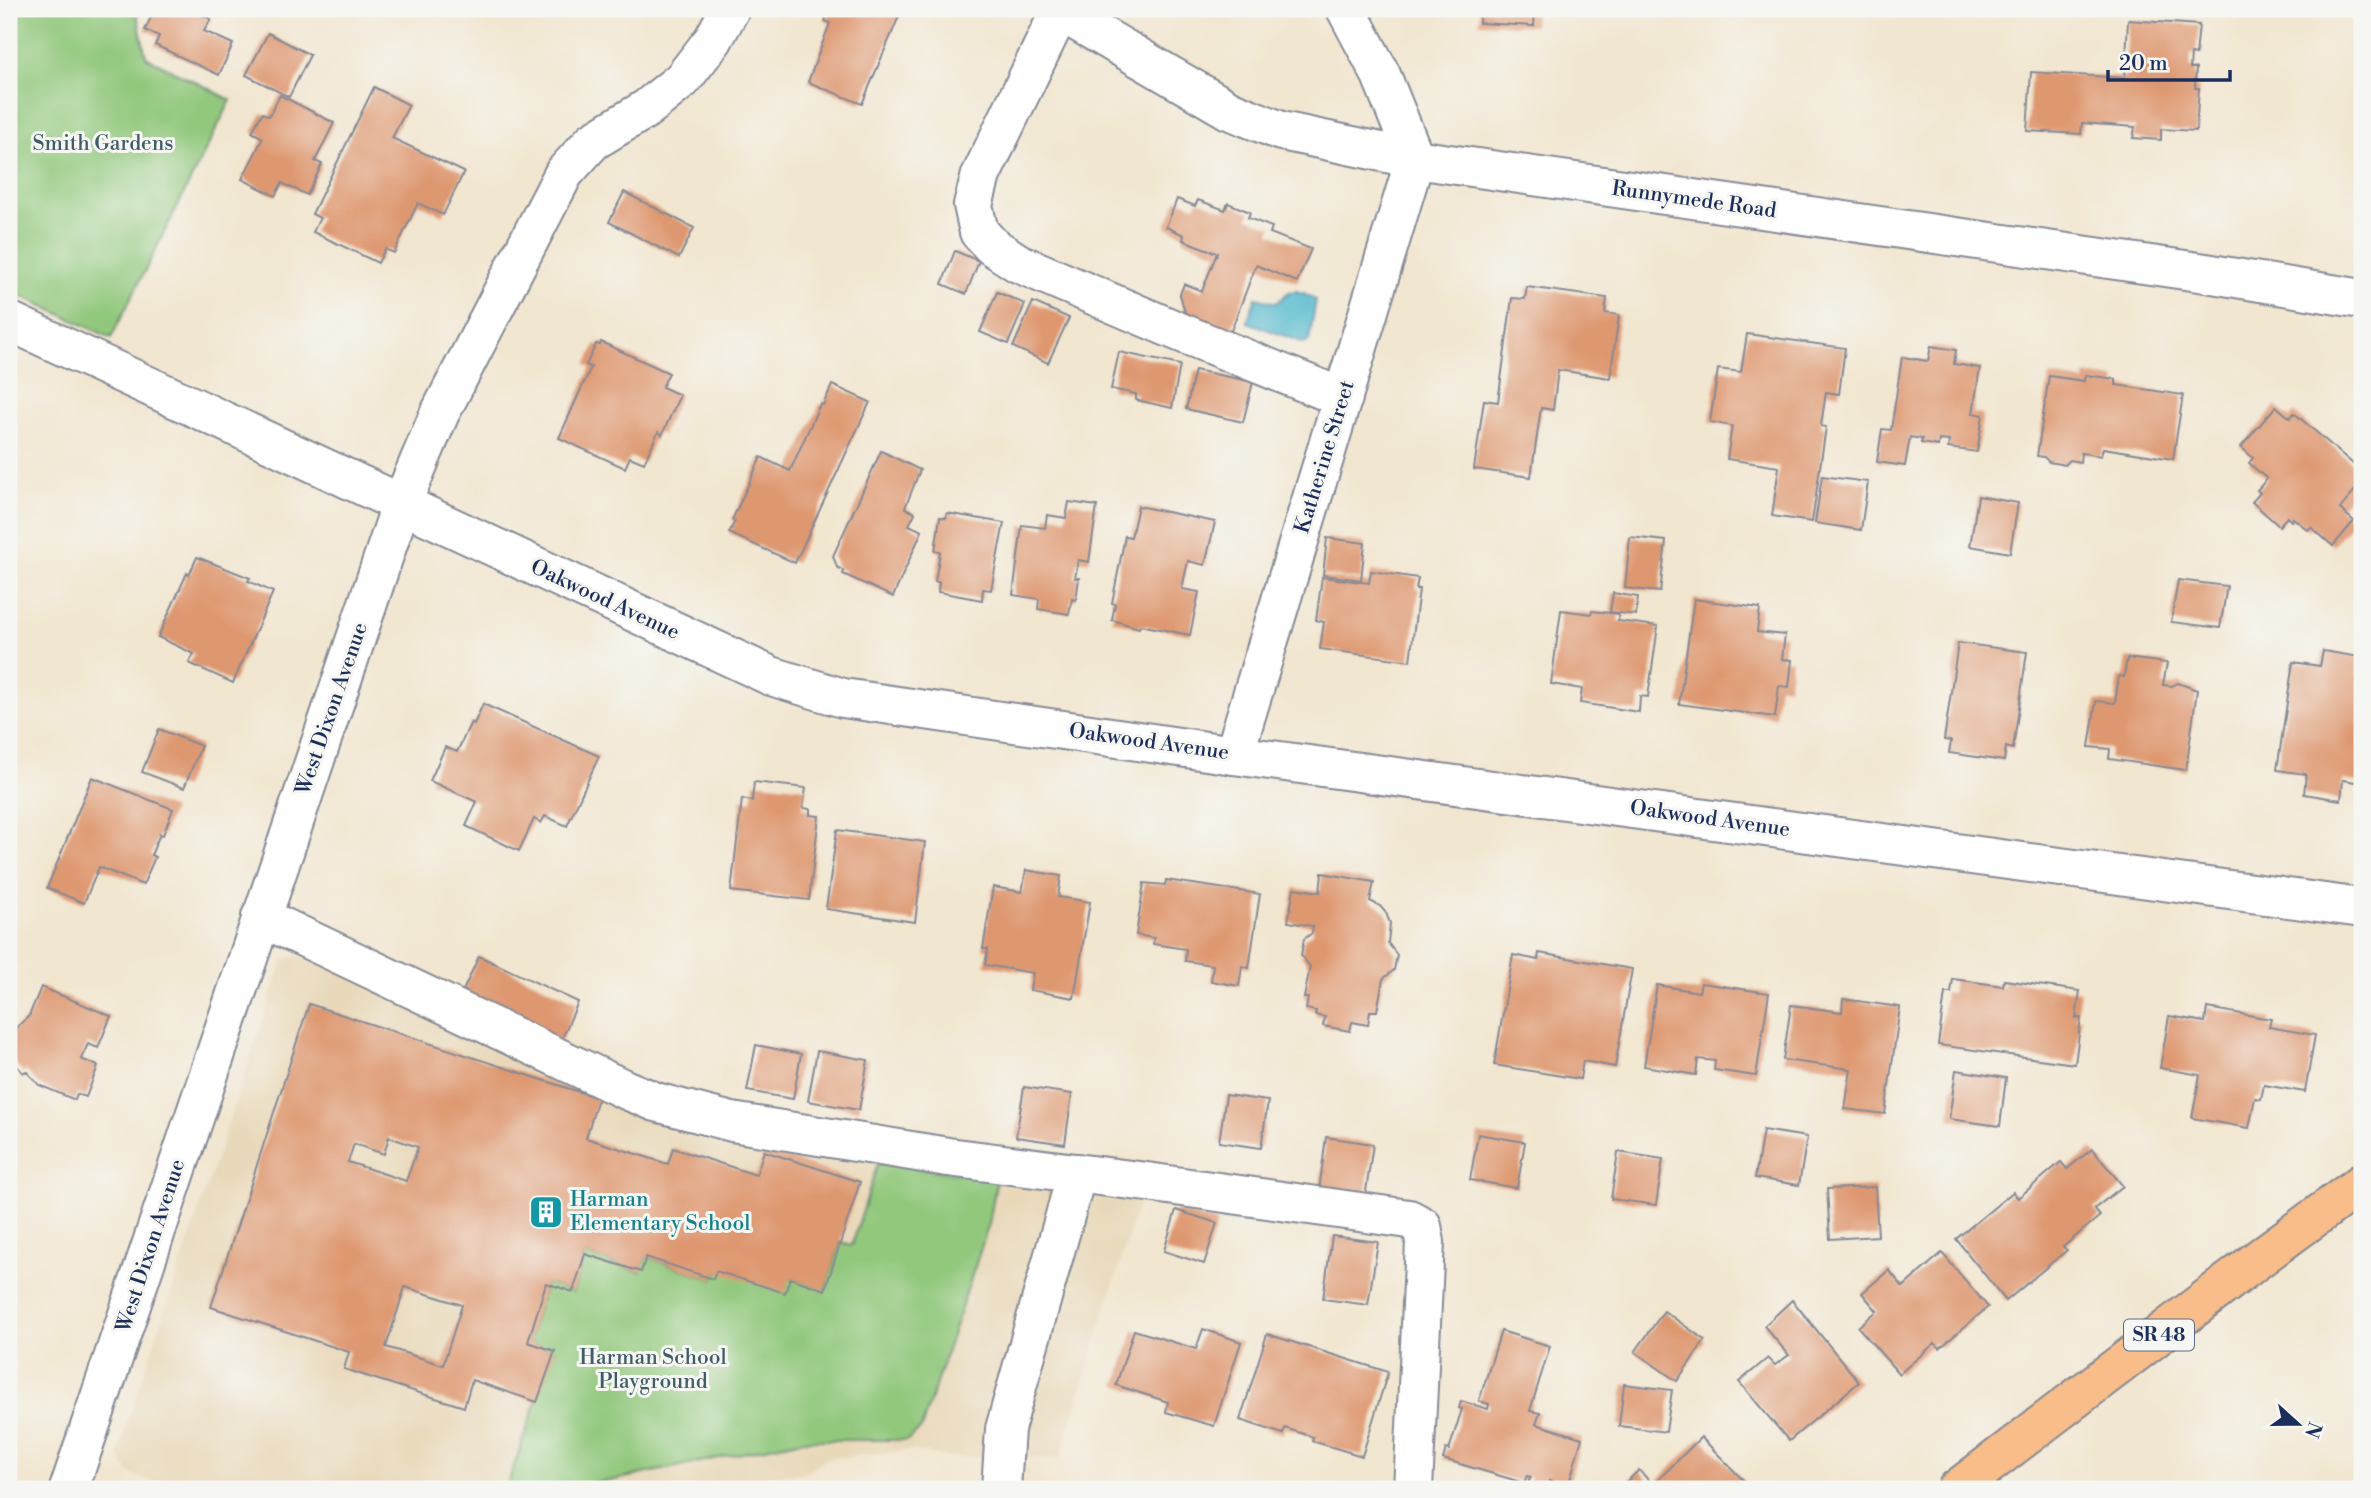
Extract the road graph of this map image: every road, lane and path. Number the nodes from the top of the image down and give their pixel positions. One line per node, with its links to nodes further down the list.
1 (730, 9): 8 (street, West Dixon Avenue)
2 (1346, 9): 4 (street)
3 (1058, 10): 4 (street, Runnymede Road); 7 (street)
4 (1415, 159): 5 (street, Runnymede Road); 7 (street, Katherine Street)
5 (2362, 299)
6 (9, 321): 8 (street, Oakwood Avenue)
7 (1343, 398): 9 (street, Katherine Street)
8 (401, 505): 9 (street, Oakwood Avenue); 11 (street, West Dixon Avenue)
9 (1234, 755): 10 (street, Oakwood Avenue)
10 (2362, 908)
11 (261, 917): 12 (street); 14 (street, West Dixon Avenue)
12 (1077, 1173): 15 (street); 16 (street)
13 (2362, 1183): 17 (main road, SR 48)
14 (69, 1489)
15 (1001, 1489)
16 (1413, 1489)
17 (1957, 1489)

